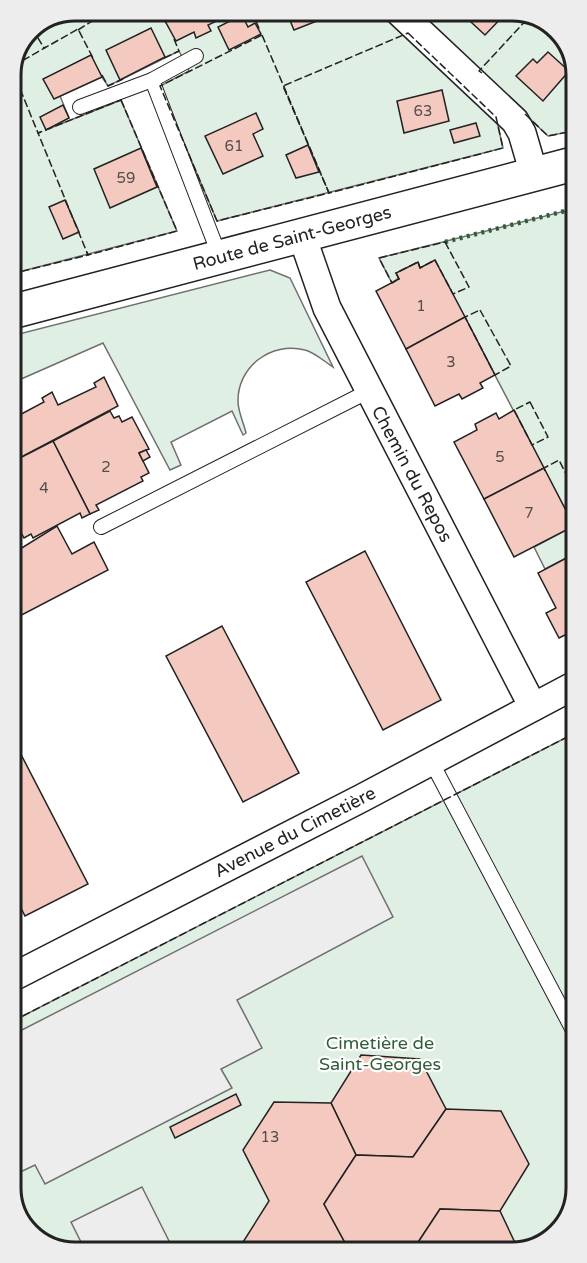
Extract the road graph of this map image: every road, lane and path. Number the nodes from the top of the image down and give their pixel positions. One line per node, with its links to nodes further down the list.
1 (409, 21): 6 (street)
2 (196, 56): 3 (lane)
3 (152, 80): 4 (lane); 8 (lane)
4 (80, 106)
5 (566, 166): 6 (street, Route de Saint-Georges)
6 (534, 174): 7 (street, Route de Saint-Georges)
7 (302, 236): 8 (street, Route de Saint-Georges); 10 (street, Chemin du Repos)
8 (220, 257): 9 (street, Route de Saint-Georges)
9 (21, 309)
10 (369, 392): 11 (lane); 13 (street, Chemin du Repos)
11 (101, 527)
12 (566, 690): 13 (street, Avenue du Cimetière)
13 (533, 706): 14 (street, Avenue du Cimetière)
14 (431, 761): 15 (street, Avenue du Cimetière); 16 (lane)
15 (21, 973)
16 (566, 1017)

